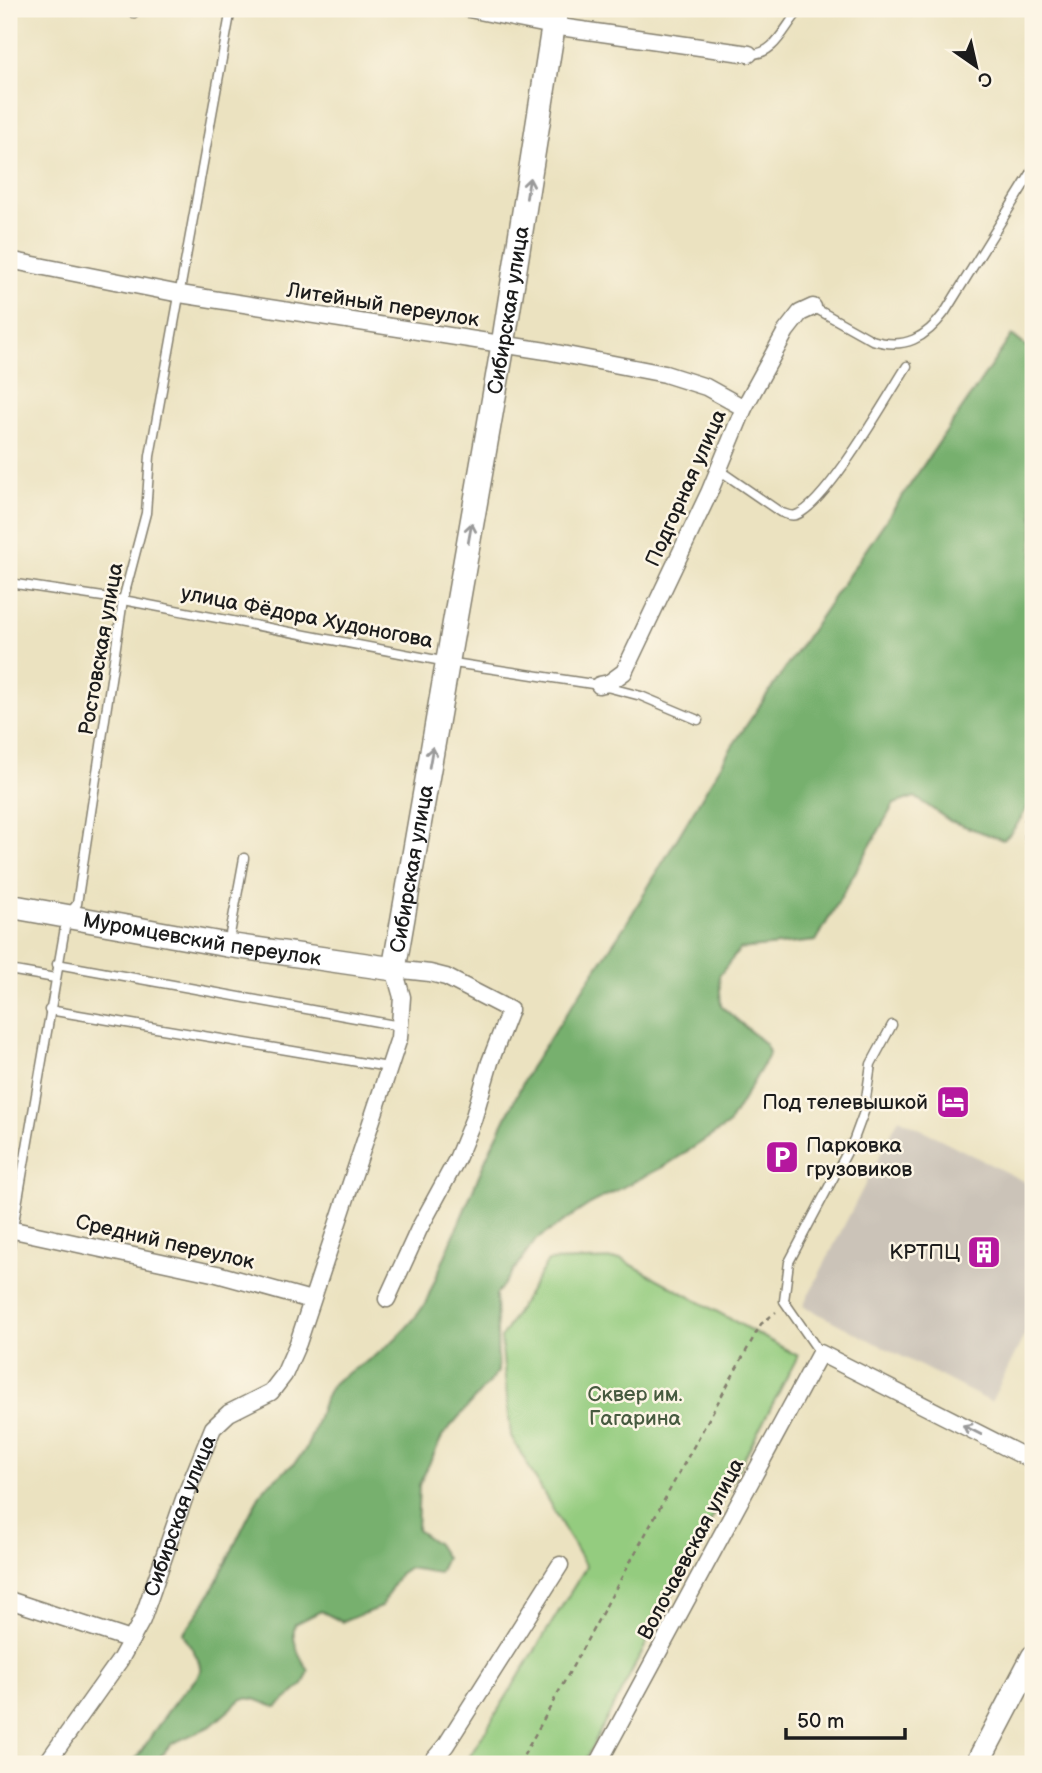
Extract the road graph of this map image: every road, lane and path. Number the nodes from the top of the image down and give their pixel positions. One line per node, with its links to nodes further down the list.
1 (122, 9): 5 (lane)
2 (231, 9): 10 (lane, Ростовская улица)
3 (469, 9): 6 (street)
4 (801, 9): 7 (lane)
5 (134, 13)
6 (554, 17): 7 (street); 12 (street, Сибирская улица, one-way to 6)
7 (749, 54)
8 (1033, 170): 11 (lane)
9 (9, 260): 10 (street, Литейный переулок)
10 (180, 294): 12 (street, Литейный переулок); 17 (lane, Ростовская улица)
11 (813, 307): 14 (street, Подгорная улица)
12 (503, 345): 14 (street, Литейный переулок); 18 (street, Сибирская улица, one-way to 12)
13 (907, 366): 15 (lane)
14 (744, 408): 15 (street, Подгорная улица)
15 (719, 470): 19 (street, Подгорная улица)
16 (9, 583): 17 (lane, улица Фёдора Худоногова)
17 (123, 600): 18 (lane, улица Фёдора Худоногова); 25 (lane, Ростовская улица)
18 (447, 662): 19 (lane, улица Фёдора Худоногова); 28 (street, Сибирская улица, one-way to 18)
19 (598, 685): 20 (lane, улица Фёдора Худоногова)
20 (698, 720)
21 (1033, 820): 22 (street)
22 (1033, 839)
23 (244, 858): 26 (lane)
24 (9, 906): 25 (street, Муромцевский переулок)
25 (67, 916): 26 (street, Муромцевский переулок); 27 (lane, Ростовская улица)
26 (228, 945): 28 (street, Муромцевский переулок)
27 (57, 964): 30 (lane, Ростовская улица); 33 (lane)
28 (394, 969): 33 (street, Сибирская улица); 37 (street)
29 (9, 970): 30 (lane)
30 (55, 978): 31 (lane, Ростовская улица)
31 (50, 1010): 34 (lane); 35 (lane, Ростовская улица)
32 (891, 1025): 39 (lane)
33 (400, 1026): 34 (street, Сибирская улица)
34 (388, 1067): 38 (street, Сибирская улица)
35 (11, 1230): 36 (lane, Ростовская улица); 38 (street, Средний переулок)
36 (9, 1251)
37 (387, 1299)
38 (311, 1300): 44 (street, Сибирская улица)
39 (785, 1304): 40 (lane); 48 (path)
40 (820, 1353): 41 (street, one-way to 40); 49 (street, Волочаевская улица)
41 (1033, 1461)
42 (560, 1565): 47 (street)
43 (9, 1600): 44 (street)
44 (131, 1640): 46 (street, Сибирская улица)
45 (1033, 1657): 50 (street)
46 (46, 1764)
47 (430, 1764)
48 (519, 1764)
49 (598, 1764)
50 (977, 1764)

